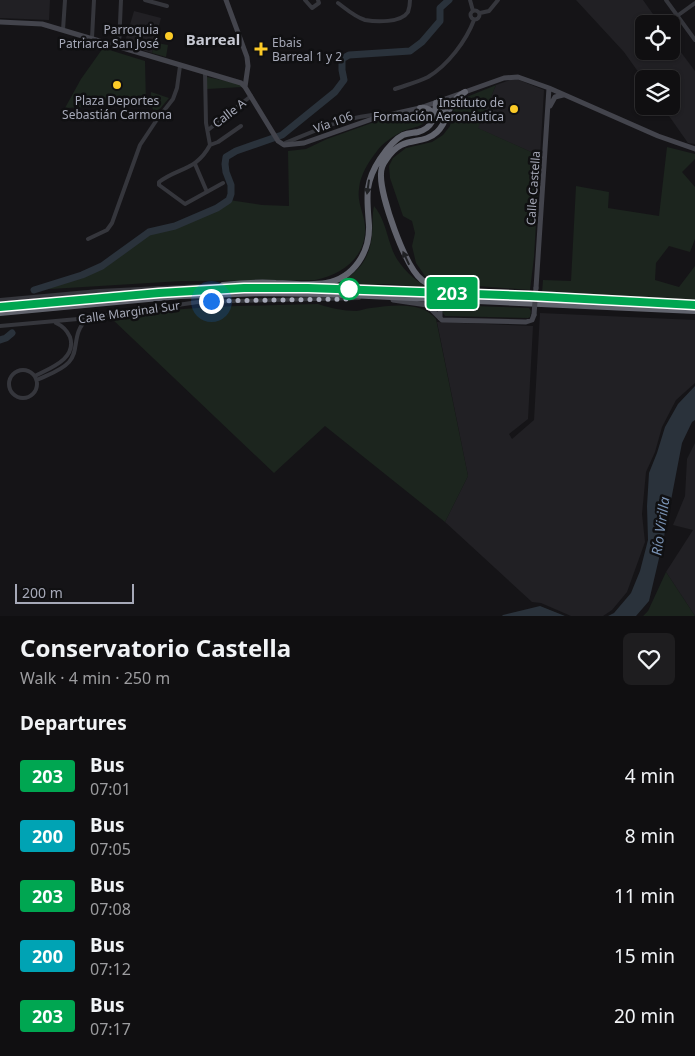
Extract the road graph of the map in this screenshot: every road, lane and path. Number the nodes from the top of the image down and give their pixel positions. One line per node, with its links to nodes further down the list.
1 (65, 0): 22 (street)
2 (94, 0): 23 (street)
3 (121, 0): 25 (street)
4 (147, 0): 14 (street)
5 (226, 0): 28 (main road)
6 (305, 0): 7 (street)
7 (318, 0)
8 (410, 0): 12 (street)
9 (470, 0): 15 (street)
10 (498, 0): 16 (street)
11 (666, 0): 17 (street)
12 (338, 3)
13 (695, 3): 18 (street)
14 (168, 6)
15 (473, 11): 16 (street); 19 (street)
16 (480, 13): 19 (street)
17 (676, 15)
18 (678, 15)
19 (474, 20): 30 (street)
20 (680, 20): 24 (street)
21 (0, 22): 22 (main road)
22 (64, 30): 23 (main road)
23 (92, 38): 25 (main road)
24 (695, 40)
25 (119, 46): 26 (main road)
26 (180, 66): 27 (main road); 46 (street)
27 (205, 73): 28 (main road); 40 (street)
28 (245, 87): 33 (main road, Vía 106)
29 (549, 88): 31 (main road, Vía 106); 32 (main road, Vía 106); 37 (main road, Calle Castella)
30 (395, 89)
31 (465, 92): 34 (main road, Vía 106); 36 (highway)
32 (564, 95): 37 (main road); 42 (main road, Vía 106)
33 (251, 96): 35 (main road, Vía 106); 40 (street, Calle A)
34 (437, 102): 35 (main road, Vía 106); 36 (highway); 38 (highway)
35 (420, 108): 38 (highway)
36 (445, 116): 49 (highway, one-way to 36)
37 (548, 116): 58 (main road, Calle Castella, bridge)
38 (434, 119): 47 (highway, one-way to 47)
39 (241, 126): 41 (street)
40 (208, 130): 41 (street)
41 (210, 145): 43 (street)
42 (695, 149)
43 (194, 164): 45 (street); 45 (street)
44 (223, 182): 45 (street)
45 (207, 192)
46 (88, 239)
47 (223, 285): 48 (highway); 51 (street)
48 (175, 292): 49 (highway); 54 (highway)
49 (529, 296): 53 (highway)
50 (378, 297): 52 (highway); 56 (highway); 57 (street, Calle Marginal Sur); 58 (main road)
51 (0, 300)
52 (461, 301): 55 (highway); 58 (main road)
53 (695, 305)
54 (0, 307)
55 (695, 311)
56 (0, 314)
57 (89, 318): 59 (street, Calle Marginal Sur); 61 (street)
58 (440, 319)
59 (49, 322): 60 (street, Calle Marginal Sur); 61 (street)
60 (0, 326)
61 (36, 378): 61 (street)

